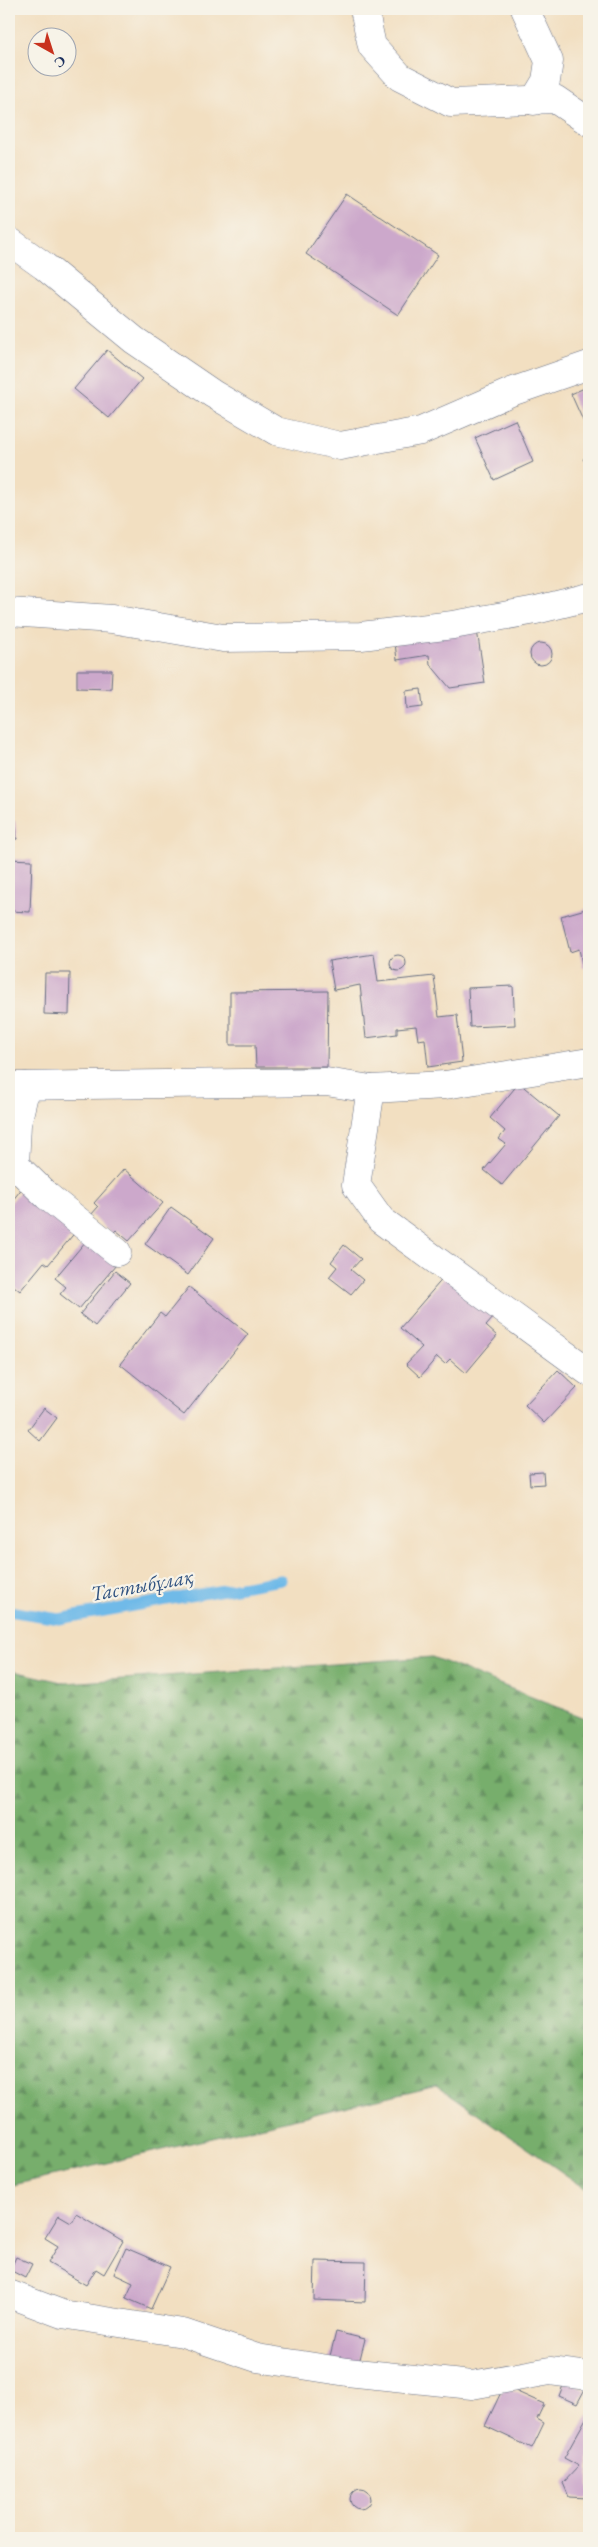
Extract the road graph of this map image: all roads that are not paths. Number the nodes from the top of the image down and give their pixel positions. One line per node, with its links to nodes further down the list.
1 (364, 9): 4 (street)
2 (525, 9): 3 (street)
3 (549, 61): 4 (street); 5 (street)
4 (534, 101): 6 (street)
5 (589, 111)
6 (589, 122)
7 (9, 241): 8 (street)
8 (589, 366)
9 (589, 597): 10 (street)
10 (9, 612)
11 (589, 1062): 13 (street)
12 (17, 1086): 13 (street); 14 (street)
13 (372, 1089): 15 (street)
14 (117, 1252)
15 (589, 1372)
16 (9, 2294): 17 (street)
17 (589, 2376)

